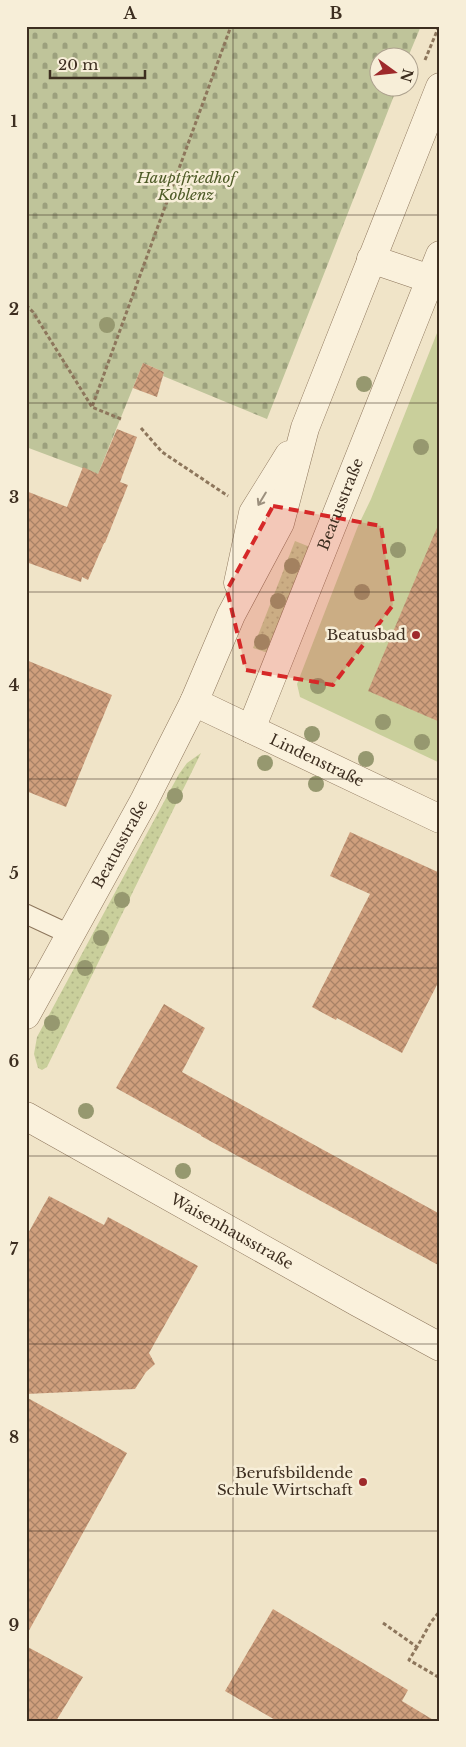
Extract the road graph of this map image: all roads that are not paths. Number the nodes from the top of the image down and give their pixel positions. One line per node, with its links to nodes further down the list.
1 (440, 87): 2 (street, Beatusstraße)
2 (371, 259): 3 (street, Beatusstraße); 4 (street, Beatusstraße)
3 (437, 272): 5 (street, Beatusstraße)
4 (194, 702): 5 (street, Lindenstraße); 8 (street, Beatusstraße)
5 (251, 729): 6 (street, Lindenstraße)
6 (440, 819)
7 (26, 914): 8 (lane)
8 (71, 935): 9 (street, Beatusstraße)
9 (26, 1015)
10 (26, 1116): 11 (street, Waisenhausstraße)
11 (440, 1347)

